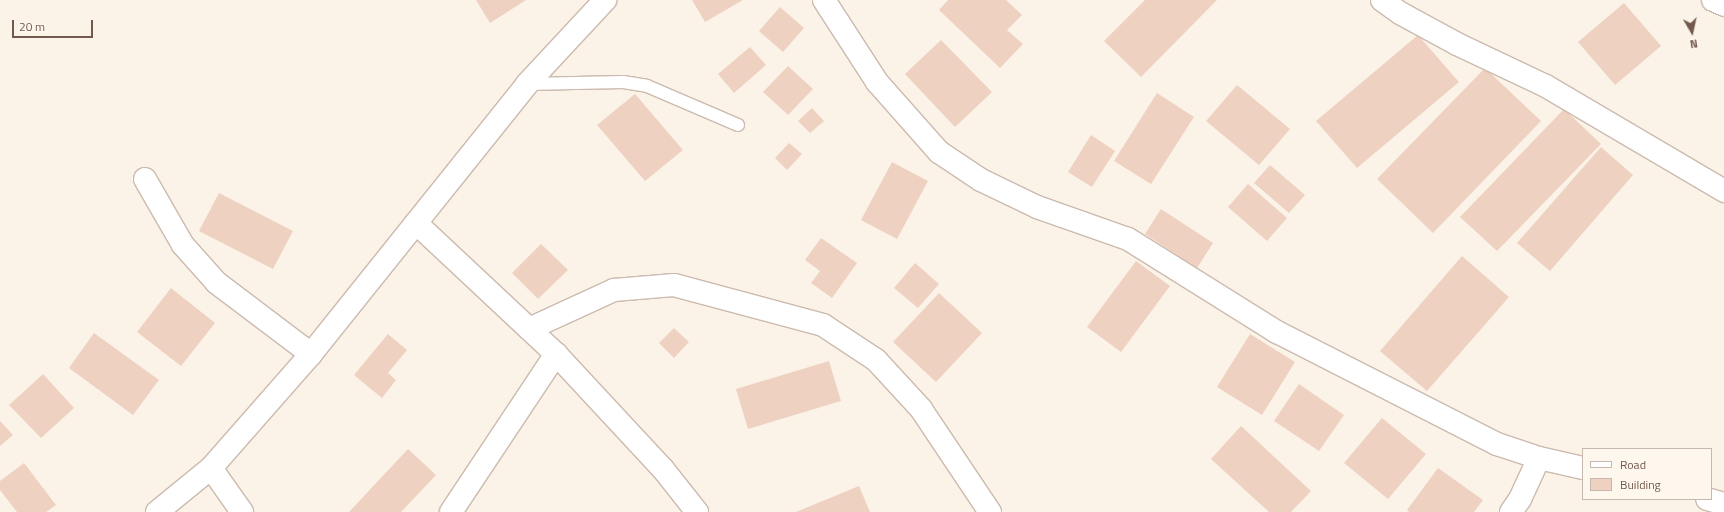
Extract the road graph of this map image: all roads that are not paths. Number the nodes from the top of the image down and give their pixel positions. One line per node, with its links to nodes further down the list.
1 (605, 0): 6 (street)
2 (824, 0): 14 (street)
3 (1382, 0): 9 (street)
4 (1713, 0): 5 (street)
5 (1724, 5)
6 (527, 84): 7 (lane); 10 (street)
7 (738, 125)
8 (145, 178): 12 (street)
9 (1724, 191)
10 (416, 223): 11 (street); 12 (street)
11 (529, 329): 13 (street); 23 (street)
12 (311, 354): 15 (street)
13 (556, 354): 21 (street); 22 (street)
14 (1539, 458): 16 (street); 24 (street)
15 (211, 468): 19 (street); 20 (street)
16 (1582, 468)
17 (1710, 500): 18 (street)
18 (1724, 504)
19 (158, 512)
20 (242, 512)
21 (451, 512)
22 (697, 512)
23 (990, 512)
24 (1512, 512)

